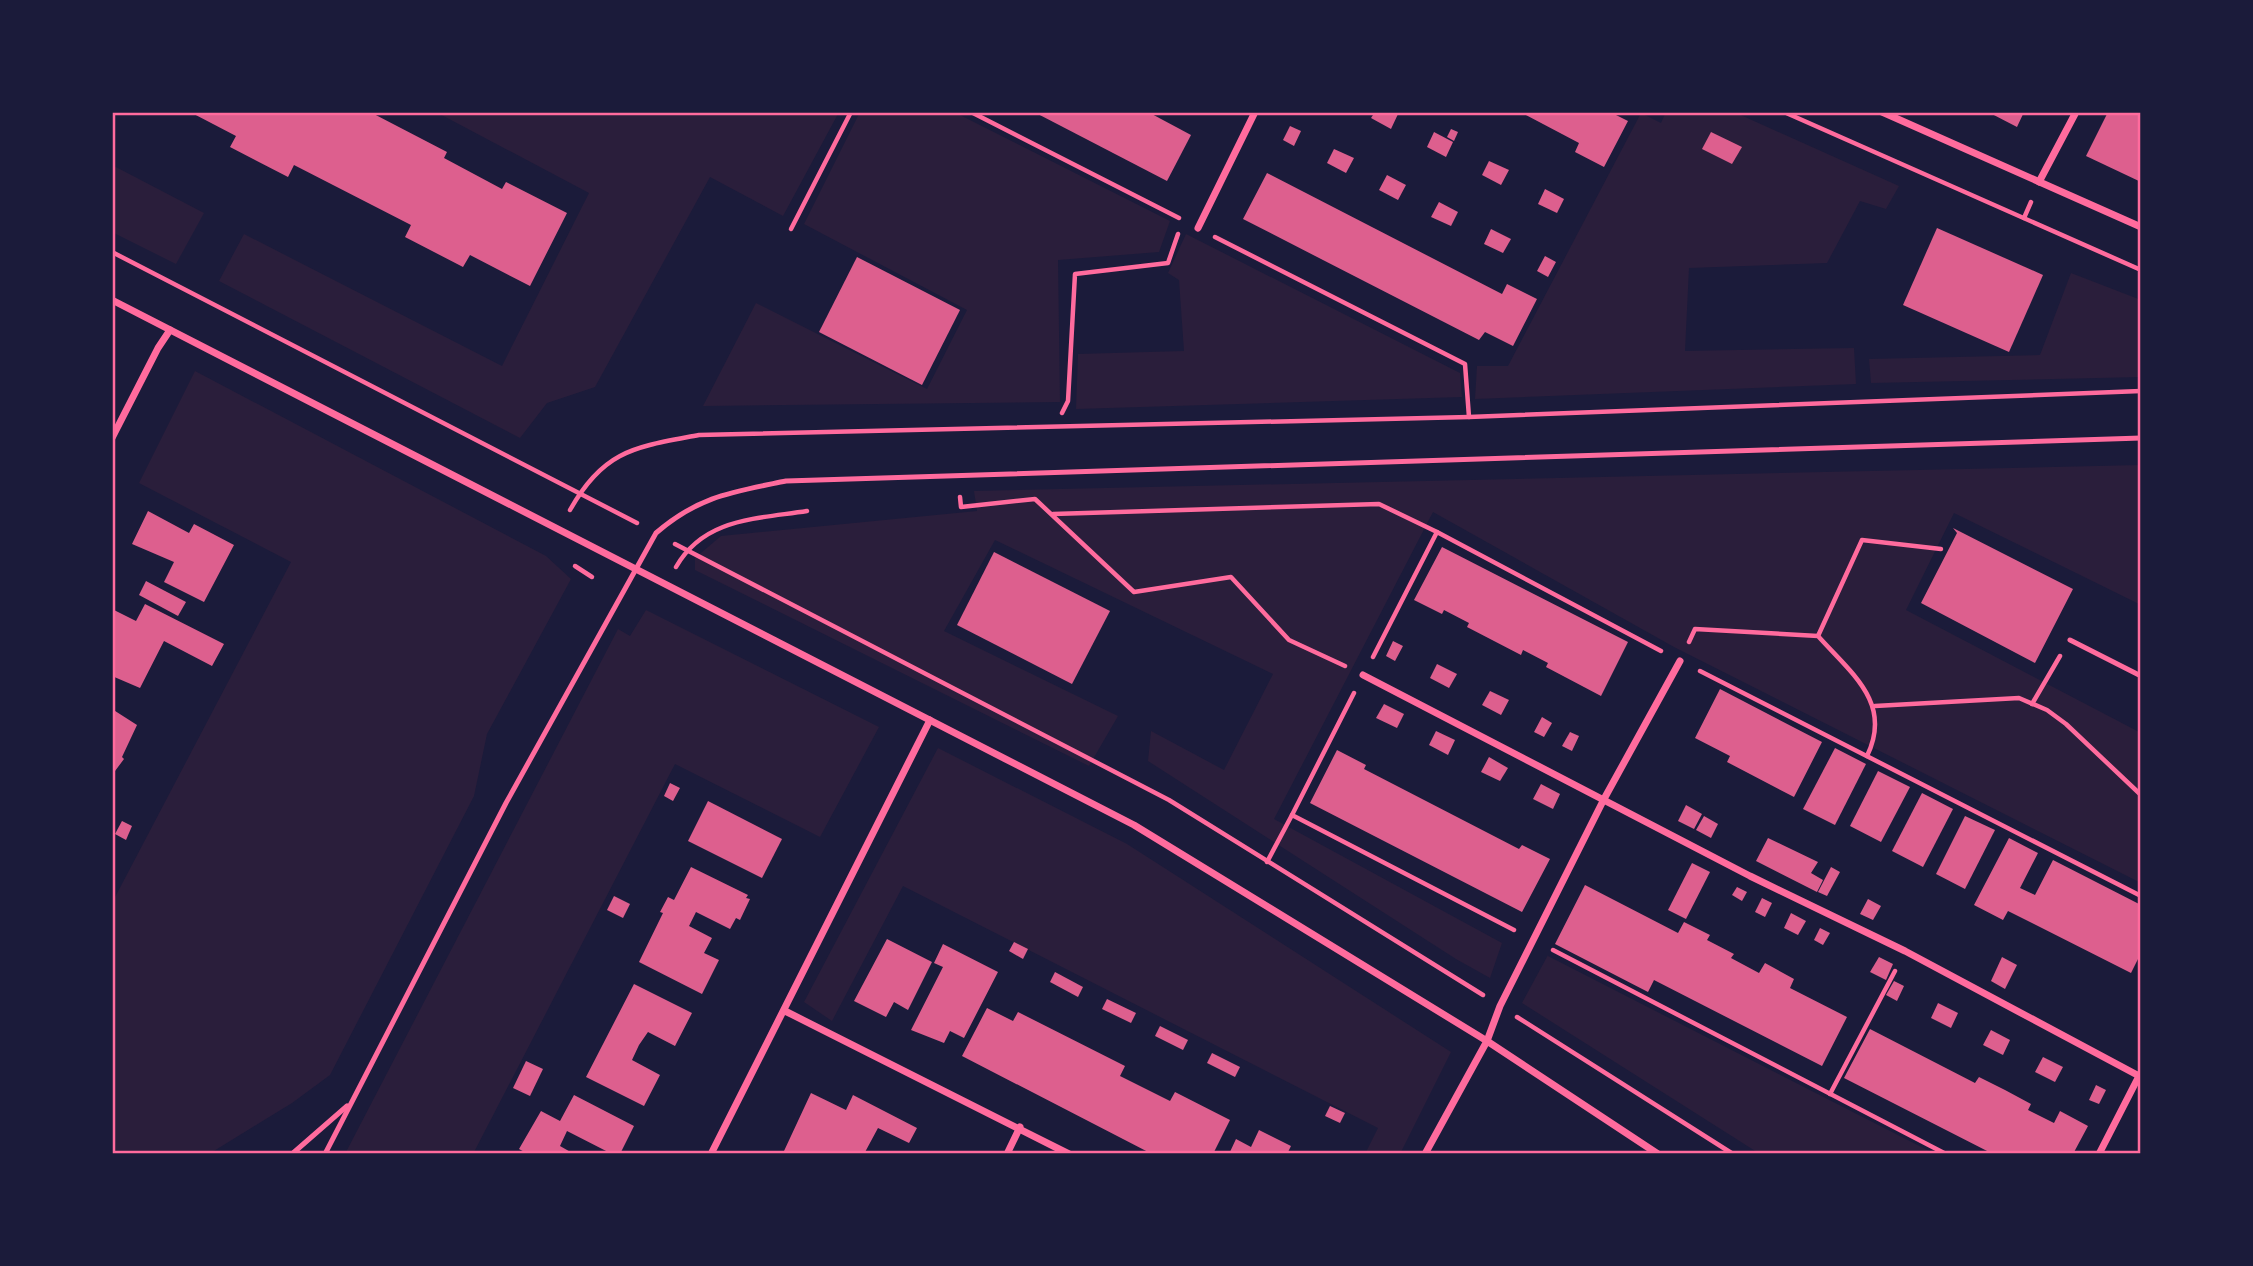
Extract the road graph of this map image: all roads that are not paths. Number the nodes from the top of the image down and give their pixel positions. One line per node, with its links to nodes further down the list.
1 (1255, 112): 6 (street)
2 (1882, 112): 4 (street)
3 (2076, 112): 4 (street)
4 (2039, 182): 5 (street)
5 (2141, 227)
6 (1198, 228)
7 (112, 300): 8 (street)
8 (170, 330): 9 (street); 11 (street)
9 (112, 438)
10 (2141, 438): 11 (lane)
11 (635, 568): 16 (street); 21 (lane)
12 (2070, 640): 15 (lane)
13 (1680, 661): 17 (street)
14 (1363, 675): 17 (street)
15 (2141, 676)
16 (930, 720): 18 (street); 19 (street)
17 (1604, 799): 19 (street); 20 (street)
18 (785, 1011): 22 (street); 25 (street)
19 (1487, 1041): 28 (street); 29 (street)
20 (2140, 1075): 30 (street)
21 (349, 1104): 23 (lane); 24 (lane)
22 (1020, 1127): 26 (street); 27 (street)
23 (292, 1154)
24 (325, 1154)
25 (711, 1154)
26 (1007, 1154)
27 (1069, 1154)
28 (1426, 1154)
29 (1658, 1154)
30 (2099, 1154)

